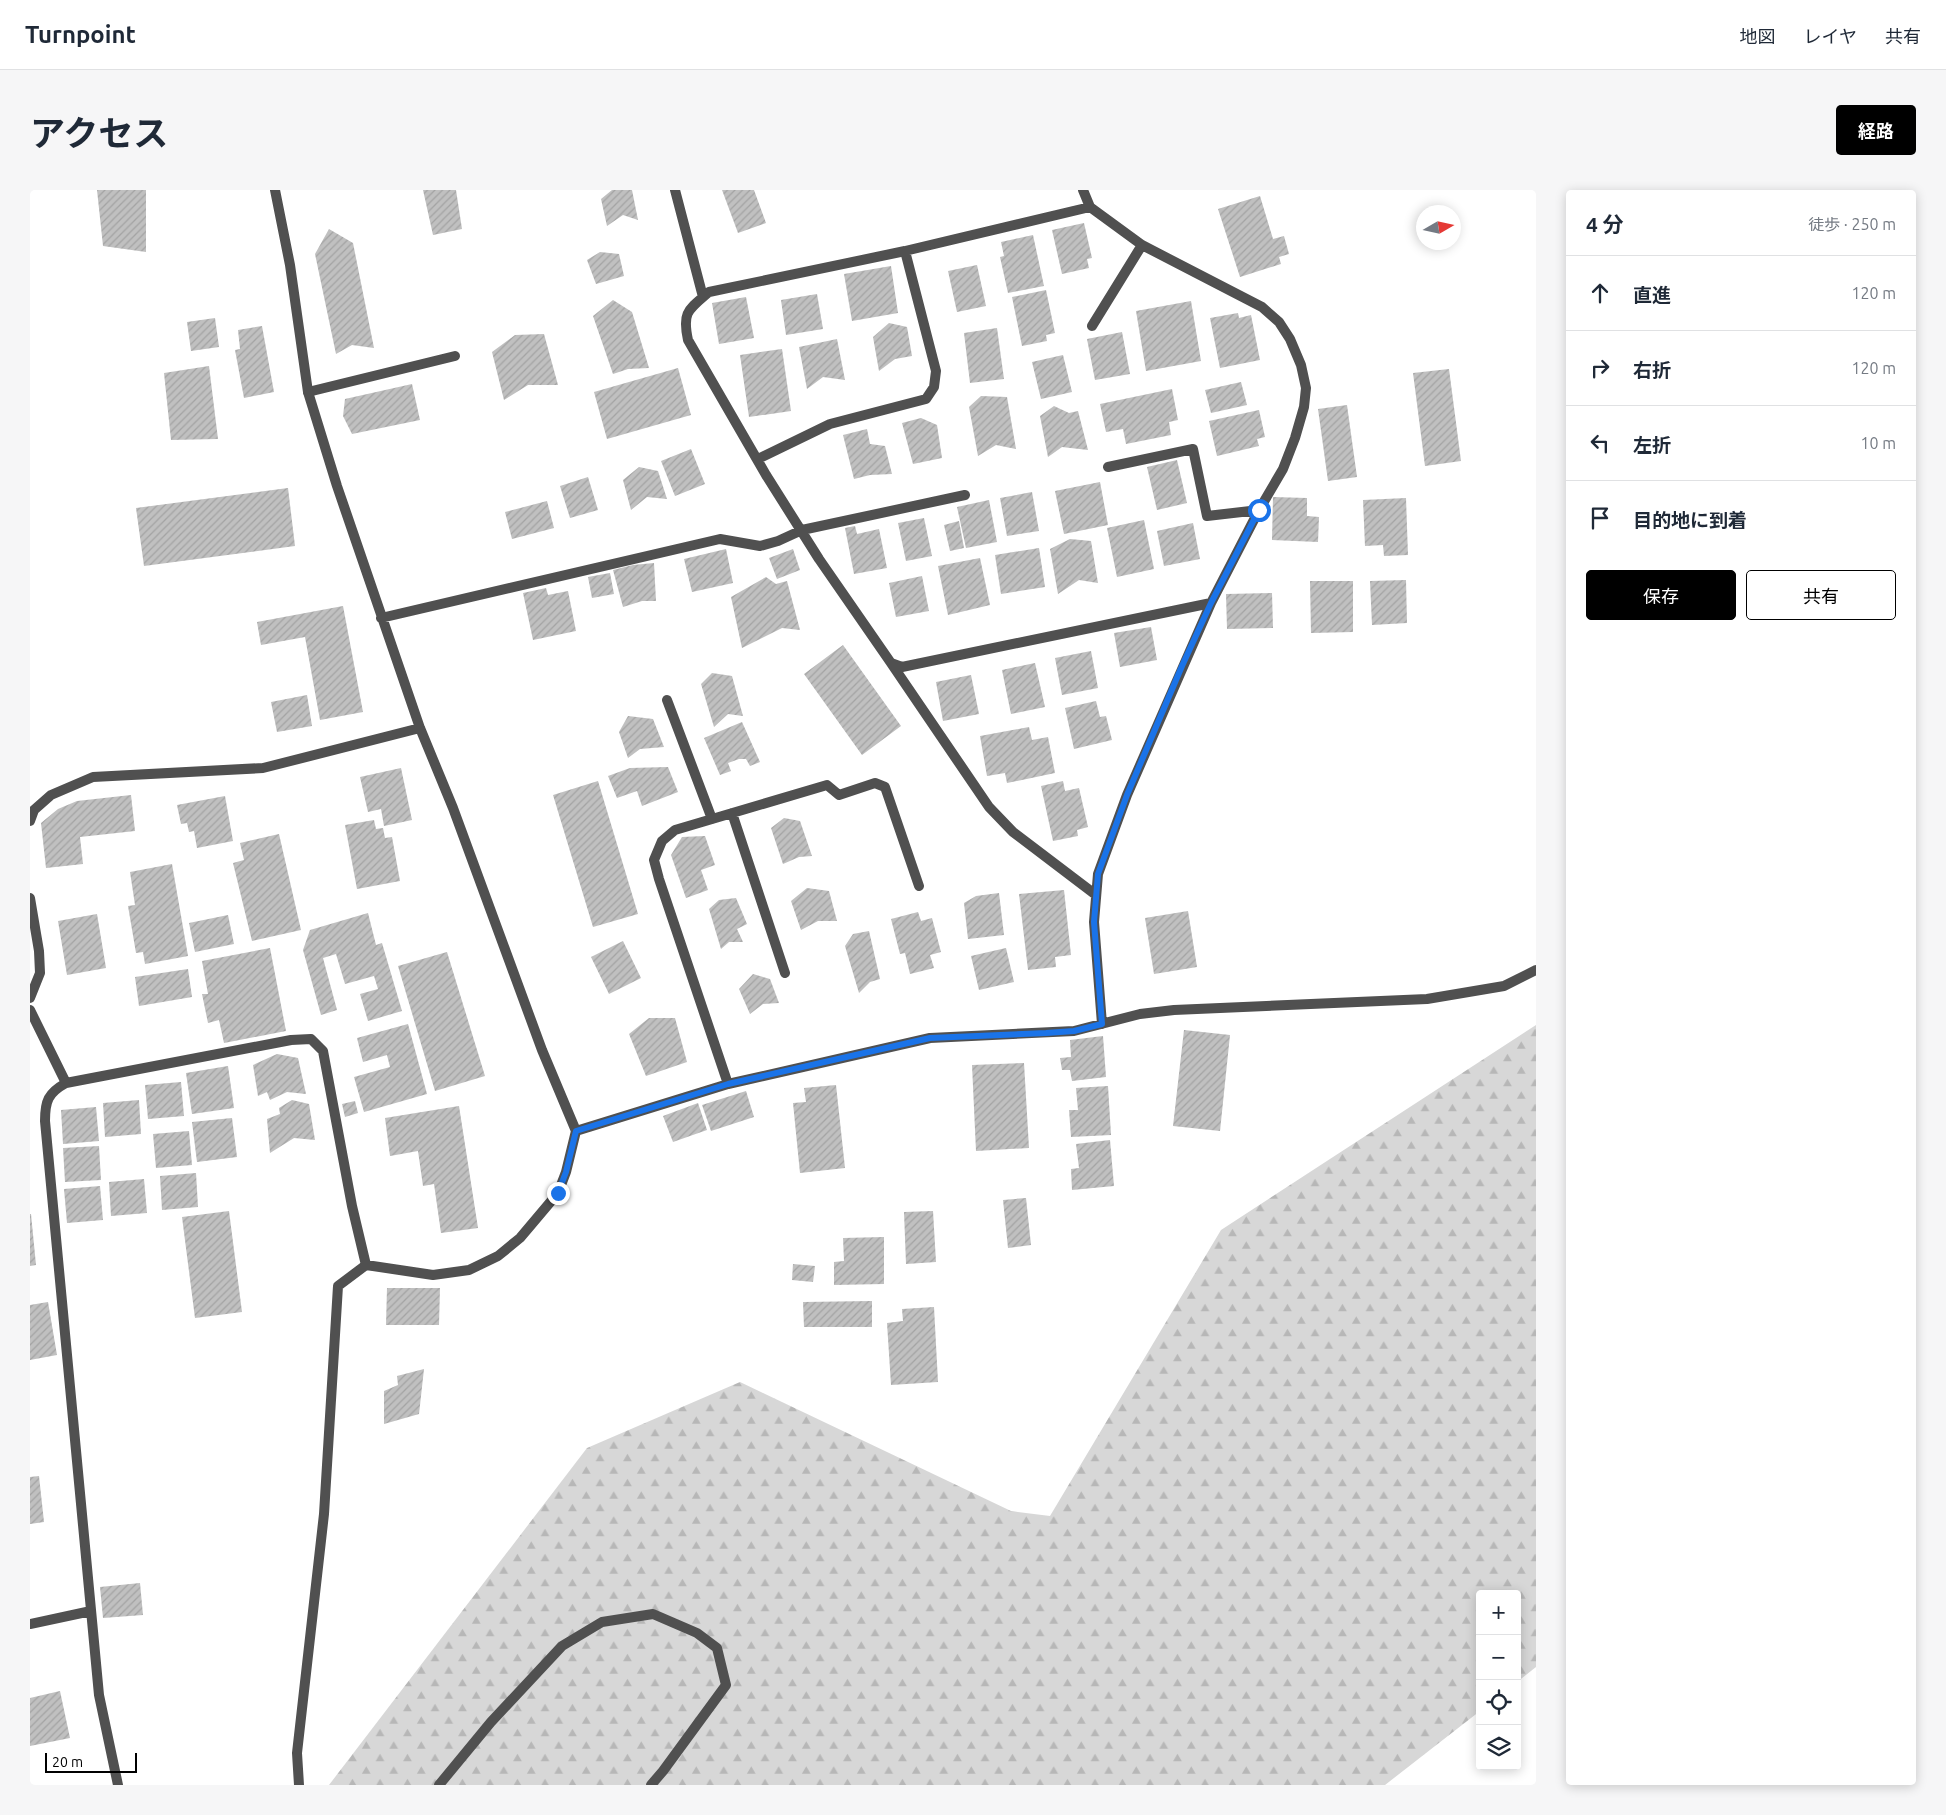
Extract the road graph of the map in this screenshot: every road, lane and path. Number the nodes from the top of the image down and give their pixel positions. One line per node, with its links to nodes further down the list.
1 (275, 190): 10 (street)
2 (675, 190): 7 (street)
3 (1083, 190): 4 (street)
4 (1090, 207): 5 (street); 6 (street)
5 (1142, 245): 8 (street); 14 (street)
6 (905, 251): 7 (street); 11 (street)
7 (703, 297): 11 (street)
8 (1092, 326)
9 (455, 356): 10 (street)
10 (308, 392): 17 (street)
11 (758, 459): 15 (street)
12 (1108, 466): 14 (street)
13 (965, 495): 15 (street)
14 (1259, 510): 16 (street)
15 (802, 530): 17 (street); 18 (street)
16 (1211, 603): 18 (street); 25 (street)
17 (382, 618): 20 (street)
18 (891, 663): 25 (street)
19 (667, 700): 22 (street)
20 (420, 728): 23 (street); 34 (street)
21 (732, 812): 22 (street); 24 (street); 28 (street)
22 (712, 819): 33 (street)
23 (30, 822)
24 (920, 886)
25 (1096, 895): 31 (street)
26 (30, 898): 29 (street)
27 (1536, 970): 31 (street)
28 (785, 973)
29 (30, 998)
30 (30, 1010): 32 (street)
31 (1102, 1024): 33 (street)
32 (66, 1083): 35 (street); 36 (street)
33 (728, 1084): 34 (street)
34 (576, 1131): 35 (street)
35 (366, 1265): 39 (street)
36 (91, 1611): 37 (street); 38 (street)
37 (30, 1624)
38 (118, 1785)
39 (299, 1785)
40 (439, 1785): 41 (street)
41 (651, 1785)

